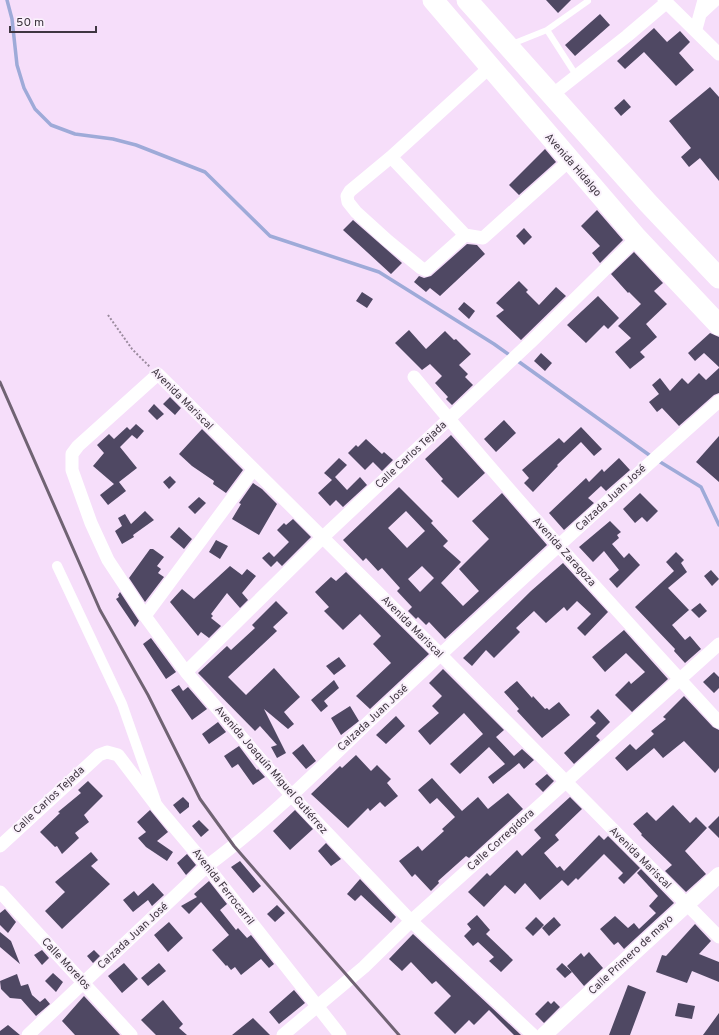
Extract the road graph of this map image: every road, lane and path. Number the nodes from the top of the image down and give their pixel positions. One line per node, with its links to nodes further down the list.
1 (433, 0): 12 (main road, Avenida Hidalgo)
2 (467, 0): 10 (main road)
3 (704, 0): 7 (street)
4 (715, 0): 7 (street)
5 (588, 1): 9 (lane)
6 (666, 1): 8 (street); 13 (street)
7 (700, 14): 8 (street)
8 (696, 29): 11 (street)
9 (546, 30): 10 (lane); 13 (lane)
10 (508, 46): 14 (main road)
11 (719, 54)
12 (490, 67): 15 (street); 16 (main road, Avenida Hidalgo)
13 (576, 75): 14 (street)
14 (552, 95): 19 (main road)
15 (392, 157): 17 (street); 17 (street)
16 (569, 161): 17 (street); 18 (main road, Avenida Hidalgo)
17 (465, 235)
18 (637, 238): 21 (main road, Avenida Hidalgo); 25 (street, Calle Carlos Tejada)
19 (719, 278)
20 (108, 316): 22 (path, Avenida Mariscal)
21 (719, 325)
22 (158, 374): 26 (street, Avenida Mariscal); 30 (street, Avenida Joaquín Miguel Gutiérrez)
23 (414, 378): 25 (street, Avenida Zaragoza)
24 (719, 401): 28 (street, Calzada Juan José)
25 (448, 420): 27 (street, Calle Carlos Tejada); 28 (street, Avenida Zaragoza)
26 (253, 470): 27 (street, Avenida Mariscal); 30 (street)
27 (322, 538): 32 (street, Avenida Mariscal); 33 (street, Calle Carlos Tejada)
28 (559, 547): 32 (street, Calzada Juan José); 34 (street, Avenida Zaragoza)
29 (57, 566): 39 (street)
30 (145, 616): 33 (street, Avenida Joaquín Miguel Gutiérrez)
31 (719, 644): 34 (street, Calle Corregidora)
32 (441, 655): 37 (street, Avenida Mariscal); 38 (street, Calzada Juan José)
33 (186, 672): 38 (street, Avenida Joaquín Miguel Gutiérrez)
34 (679, 679): 35 (street, Avenida Zaragoza); 37 (street, Calle Corregidora)
35 (719, 722)
36 (99, 755): 39 (street, Avenida Ferrocarril); 40 (street, Calle Carlos Tejada)
37 (565, 783): 44 (street, Avenida Mariscal); 45 (street, Calle Corregidora)
38 (291, 796): 41 (street, Calzada Juan José); 45 (street, Avenida Joaquín Miguel Gutiérrez)
39 (159, 809): 41 (street, Avenida Ferrocarril)
40 (0, 846)
41 (207, 866): 47 (street, Calzada Juan José); 48 (street, Avenida Ferrocarril)
42 (719, 875): 44 (street, Calle Primero de mayo)
43 (0, 892): 47 (street, Calle Morelos)
44 (686, 904): 46 (street, Avenida Mariscal); 54 (street, Calle Primero de mayo)
45 (411, 921): 48 (street, Calle Corregidora); 53 (street, Avenida Joaquín Miguel Gutiérrez)
46 (719, 937)
47 (83, 982): 49 (street, Calzada Juan José); 50 (street, Calle Morelos)
48 (315, 1006): 51 (street, Calle Corregidora); 52 (street, Avenida Ferrocarril)
49 (28, 1035)
50 (131, 1035)
51 (282, 1035)
52 (340, 1035)
53 (533, 1035)
54 (544, 1035)

